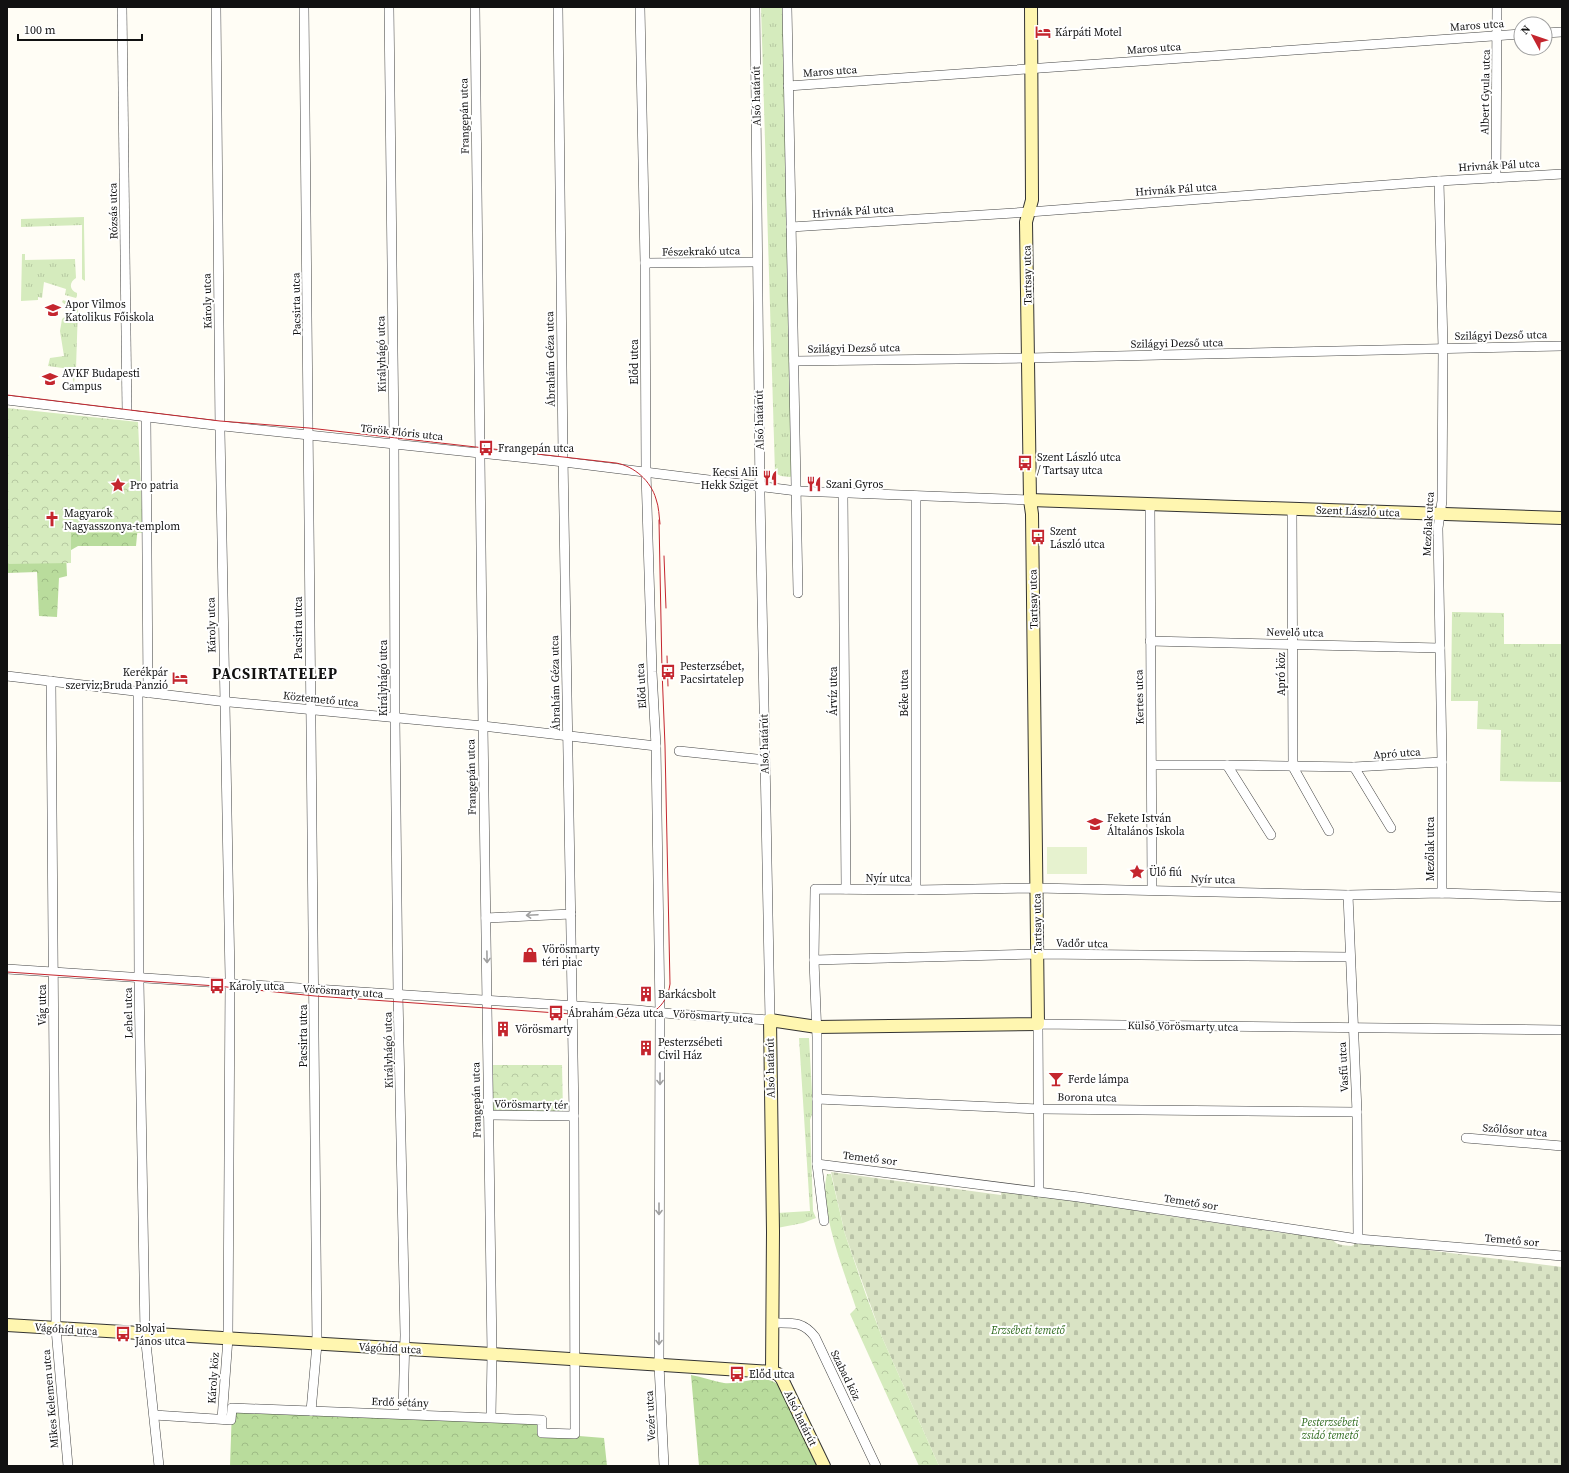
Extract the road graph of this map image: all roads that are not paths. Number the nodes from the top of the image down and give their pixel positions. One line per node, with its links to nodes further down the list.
1 (122, 7): 28 (street, Rózsás utca)
2 (216, 7): 30 (street, Károly utca)
3 (304, 7): 31 (street, Pacsirta utca)
4 (389, 7): 32 (street, Királyhágó utca)
5 (475, 7): 33 (street, Frangepán utca)
6 (558, 7): 34 (street, Ábrahám Géza utca)
7 (640, 7): 22 (street, Előd utca)
8 (755, 7): 21 (street, Alsó határút)
9 (787, 7): 15 (street)
10 (1031, 7): 14 (street, Tartsay utca)
11 (1497, 7): 13 (street, Albert Gyula utca)
12 (1513, 35): 13 (street, Maros utca)
13 (1497, 36): 14 (street, Maros utca); 17 (street, Albert Gyula utca)
14 (1031, 68): 15 (street, Maros utca); 19 (street, Tartsay utca)
15 (788, 86): 20 (street)
16 (1562, 174): 17 (street, Hrivnák Pál utca)
17 (1496, 178): 18 (street, Hrivnák Pál utca)
18 (1439, 181): 19 (street, Hrivnák Pál utca); 24 (street, Mezőlak utca)
19 (1029, 212): 20 (street, Hrivnák Pál utca); 25 (street, Tartsay utca)
20 (791, 226): 26 (street)
21 (757, 262): 22 (street, Fészekrakó utca); 36 (street, Alsó határút)
22 (645, 263): 35 (street, Előd utca)
23 (1562, 346): 24 (street, Szilágyi Dezső utca)
24 (1443, 348): 25 (street, Szilágyi Dezső utca); 43 (street, Mezőlak utca)
25 (1028, 358): 26 (street, Szilágyi Dezső utca); 40 (street, Tartsay utca)
26 (794, 361): 37 (street)
27 (7, 400): 28 (street, Török Flóris utca)
28 (127, 414): 29 (street, Török Flóris utca)
29 (146, 417): 30 (street, Török Flóris utca); 52 (street)
30 (220, 425): 31 (street, Török Flóris utca); 53 (street, Károly utca)
31 (309, 434): 32 (street, Török Flóris utca); 54 (street, Pacsirta utca)
32 (394, 444): 33 (street, Török Flóris utca); 55 (street, Királyhágó utca)
33 (479, 452): 34 (street, Török Flóris utca); 56 (street, Frangepán utca)
34 (564, 462): 35 (street, Török Flóris utca); 57 (street, Ábrahám Géza utca)
35 (646, 472): 36 (street, Török Flóris utca); 58 (street, Előd utca)
36 (760, 486): 37 (street, Török Flóris utca); 60 (street, Alsó határút)
37 (795, 490): 38 (street, Szent László utca); 45 (street)
38 (843, 493): 39 (street, Szent László utca); 70 (street, Árvíz utca)
39 (916, 496): 40 (street, Szent László utca); 71 (street, Béke utca)
40 (1030, 500): 41 (street, Szent László utca); 69 (street, Tartsay utca)
41 (1150, 504): 42 (street, Szent László utca); 46 (street, Kertes utca)
42 (1292, 509): 43 (street, Szent László utca); 47 (street, Apró köz)
43 (1440, 514): 44 (street, Szent László utca); 48 (street, Mezőlak utca)
44 (1562, 518)
45 (798, 593)
46 (1150, 641): 47 (street, Nevelő utca); 62 (street, Kertes utca)
47 (1293, 644): 48 (street, Nevelő utca); 64 (street, Apró köz)
48 (1440, 648): 61 (street, Mezőlak utca)
49 (7, 676): 50 (street, Köztemető utca)
50 (51, 681): 51 (street, Köztemető utca); 82 (street, Vág utca)
51 (138, 691): 52 (street, Köztemető utca); 83 (street, Lehel utca)
52 (148, 693): 53 (street, Köztemető utca)
53 (225, 701): 54 (street, Köztemető utca); 84 (street, Károly utca)
54 (311, 709): 55 (street, Köztemető utca); 85 (street, Pacsirta utca)
55 (395, 718): 56 (street, Köztemető utca); 86 (street, Királyhágó utca)
56 (482, 726): 57 (street, Köztemető utca); 77 (street, Frangepán utca)
57 (568, 736): 58 (street, Köztemető utca); 76 (street, Ábrahám Géza utca)
58 (656, 746): 89 (street, Előd utca)
59 (679, 751): 60 (street)
60 (765, 760): 90 (street, Alsó határút)
61 (1442, 762): 65 (street, Apró utca); 73 (street, Mezőlak utca)
62 (1152, 765): 63 (street, Apró utca); 72 (street, Kertes utca)
63 (1227, 765): 64 (street, Apró utca); 68 (street)
64 (1293, 767): 65 (street, Apró utca); 67 (street)
65 (1354, 767): 66 (street)
66 (1391, 828)
67 (1328, 831)
68 (1271, 835)
69 (1036, 888): 71 (street, Nyír utca); 72 (street, Nyír utca); 78 (street, Tartsay utca)
70 (846, 889): 71 (street, Nyír utca); 80 (street, Nyír utca)
71 (916, 890)
72 (1152, 890): 74 (street, Nyír utca)
73 (1442, 893): 74 (street, Nyír utca); 75 (street, Nyír utca)
74 (1348, 894): 79 (street, Vasfű utca)
75 (1562, 898)
76 (571, 914): 77 (street, one-way to 77); 88 (street, Ábrahám Géza utca)
77 (486, 918): 87 (street, Frangepán utca, one-way to 87)
78 (1037, 954): 79 (street, Vadőr utca); 80 (street, Vadőr utca); 91 (street, Tartsay utca)
79 (1350, 957): 93 (street, Vasfű utca)
80 (814, 960): 92 (street)
81 (7, 969): 82 (street, Vörösmarty utca)
82 (54, 972): 83 (street, Vörösmarty utca); 109 (street, Vág utca)
83 (140, 978): 84 (street, Vörösmarty utca); 110 (street, Lehel utca)
84 (229, 983): 85 (street, Vörösmarty utca); 111 (street, Károly utca)
85 (315, 989): 86 (street, Vörösmarty utca); 112 (street, Pacsirta utca)
86 (398, 994): 87 (street, Vörösmarty utca); 113 (street, Királyhágó utca)
87 (487, 1000): 88 (street); 98 (street, Frangepán utca)
88 (572, 1006): 89 (street, Vörösmarty utca); 99 (street, Ábrahám Géza utca)
89 (660, 1012): 90 (street, Vörösmarty utca); 116 (street, Előd utca, one-way to 116)
90 (770, 1020): 92 (street, Vörösmarty utca); 107 (street, Alsó határút)
91 (1038, 1024): 92 (street, Külső Vörösmarty utca); 93 (street, Külső Vörösmarty utca); 96 (street, Tartsay utca)
92 (811, 1026): 95 (street)
93 (1353, 1028): 94 (street, Külső Vörösmarty utca); 97 (street, Vasfű utca)
94 (1562, 1030)
95 (817, 1098): 96 (street, Borona utca); 102 (street)
96 (1039, 1109): 97 (street, Borona utca); 103 (street, Tartsay utca)
97 (1357, 1112): 105 (street, Vasfű utca)
98 (488, 1115): 99 (street, Vörösmarty tér); 114 (street, Frangepán utca)
99 (574, 1116): 115 (street, Ábrahám Géza utca)
100 (1466, 1138): 101 (street, Szőlősor utca)
101 (1562, 1146)
102 (817, 1164): 103 (street, Temető sor); 104 (street)
103 (1039, 1192): 105 (street, Temető sor)
104 (824, 1221)
105 (1358, 1239): 106 (street, Temető sor)
106 (1562, 1256)
107 (773, 1323): 117 (street, Alsó határút); 128 (street, Szabad köz)
108 (7, 1325): 109 (street, Vágóhíd utca)
109 (56, 1329): 110 (street, Vágóhíd utca); 124 (street, Mikes Kelemen utca)
110 (145, 1334): 111 (street, Vágóhíd utca); 120 (street)
111 (228, 1338): 112 (street, Vágóhíd utca); 122 (street, Károly köz)
112 (317, 1344): 113 (street, Vágóhíd utca); 118 (street, Pacsirta utca)
113 (405, 1349): 114 (street, Vágóhíd utca); 119 (street, Királyhágó utca)
114 (492, 1354): 115 (street, Vágóhíd utca); 121 (street, Frangepán utca)
115 (575, 1359): 116 (street, Vágóhíd utca); 123 (street, Ábrahám Géza utca)
116 (659, 1365): 117 (street, Vágóhíd utca); 126 (street, Vezér utca)
117 (772, 1372): 127 (street, Alsó határút)
118 (311, 1412): 119 (street, Erdő sétány); 122 (street, Erdő sétány)
119 (403, 1413): 121 (street, Erdő sétány)
120 (154, 1415): 122 (street); 125 (street)
121 (491, 1417): 123 (street, Erdő sétány)
122 (222, 1419)
123 (575, 1434)
124 (68, 1466)
125 (159, 1466)
126 (664, 1466)
127 (824, 1466)
128 (876, 1466)

